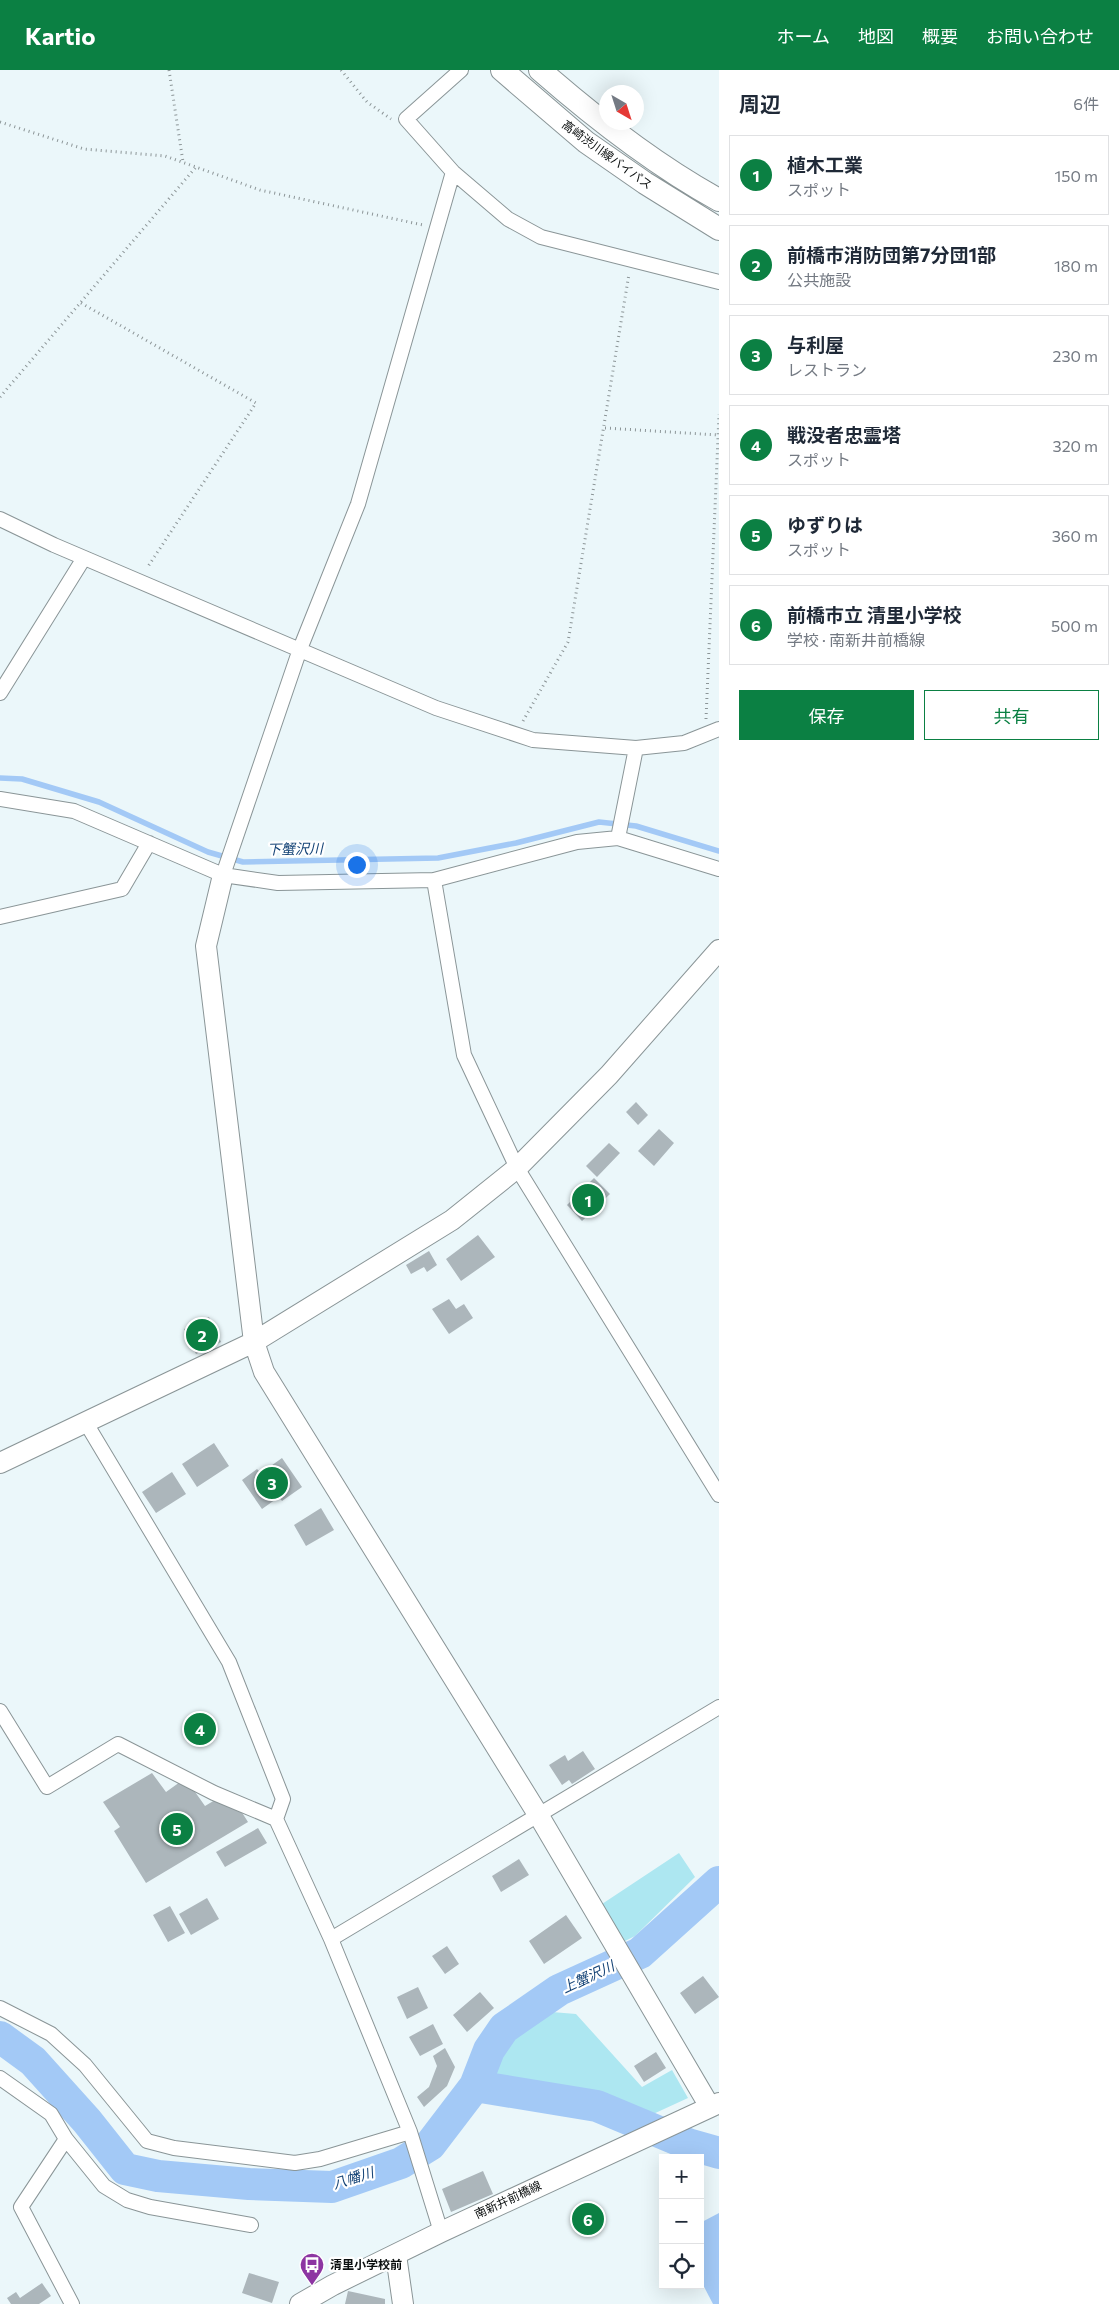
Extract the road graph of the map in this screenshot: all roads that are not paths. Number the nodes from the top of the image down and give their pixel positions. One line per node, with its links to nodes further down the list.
1 (462, 70): 4 (street)
2 (502, 70): 6 (main road, 高崎渋川線バイパス)
3 (540, 70): 5 (main road, 高崎渋川線バイパス)
4 (453, 172): 7 (street); 10 (street)
5 (719, 200)
6 (719, 229)
7 (719, 282)
8 (0, 519): 9 (street)
9 (84, 558): 10 (street); 11 (street)
10 (300, 649): 13 (street); 18 (street)
11 (0, 693)
12 (719, 729): 13 (street)
13 (636, 748): 15 (street)
14 (0, 799): 16 (street)
15 (618, 838): 17 (street); 19 (street)
16 (149, 843): 18 (street); 20 (street)
17 (719, 869)
18 (223, 875): 19 (street); 23 (street)
19 (434, 880): 22 (street)
20 (0, 916)
21 (719, 950): 22 (street)
22 (516, 1168): 23 (street); 26 (street)
23 (254, 1342): 24 (street); 29 (street)
24 (86, 1423): 25 (street); 30 (street)
25 (0, 1463)
26 (719, 1495)
27 (719, 1707): 29 (street)
28 (0, 1711): 30 (street)
29 (539, 1816): 31 (street); 34 (street)
30 (276, 1819): 31 (street)
31 (331, 1939): 35 (street)
32 (0, 2008): 35 (street)
33 (0, 2078): 36 (street)
34 (715, 2105): 38 (street, 南新井前橋線)
35 (411, 2136): 38 (street)
36 (66, 2139): 37 (street); 40 (street)
37 (251, 2225)
38 (440, 2232): 39 (street, 南新井前橋線)
39 (396, 2255): 41 (street, 南新井前橋線); 42 (street)
40 (72, 2304)
41 (300, 2304)
42 (403, 2304)

